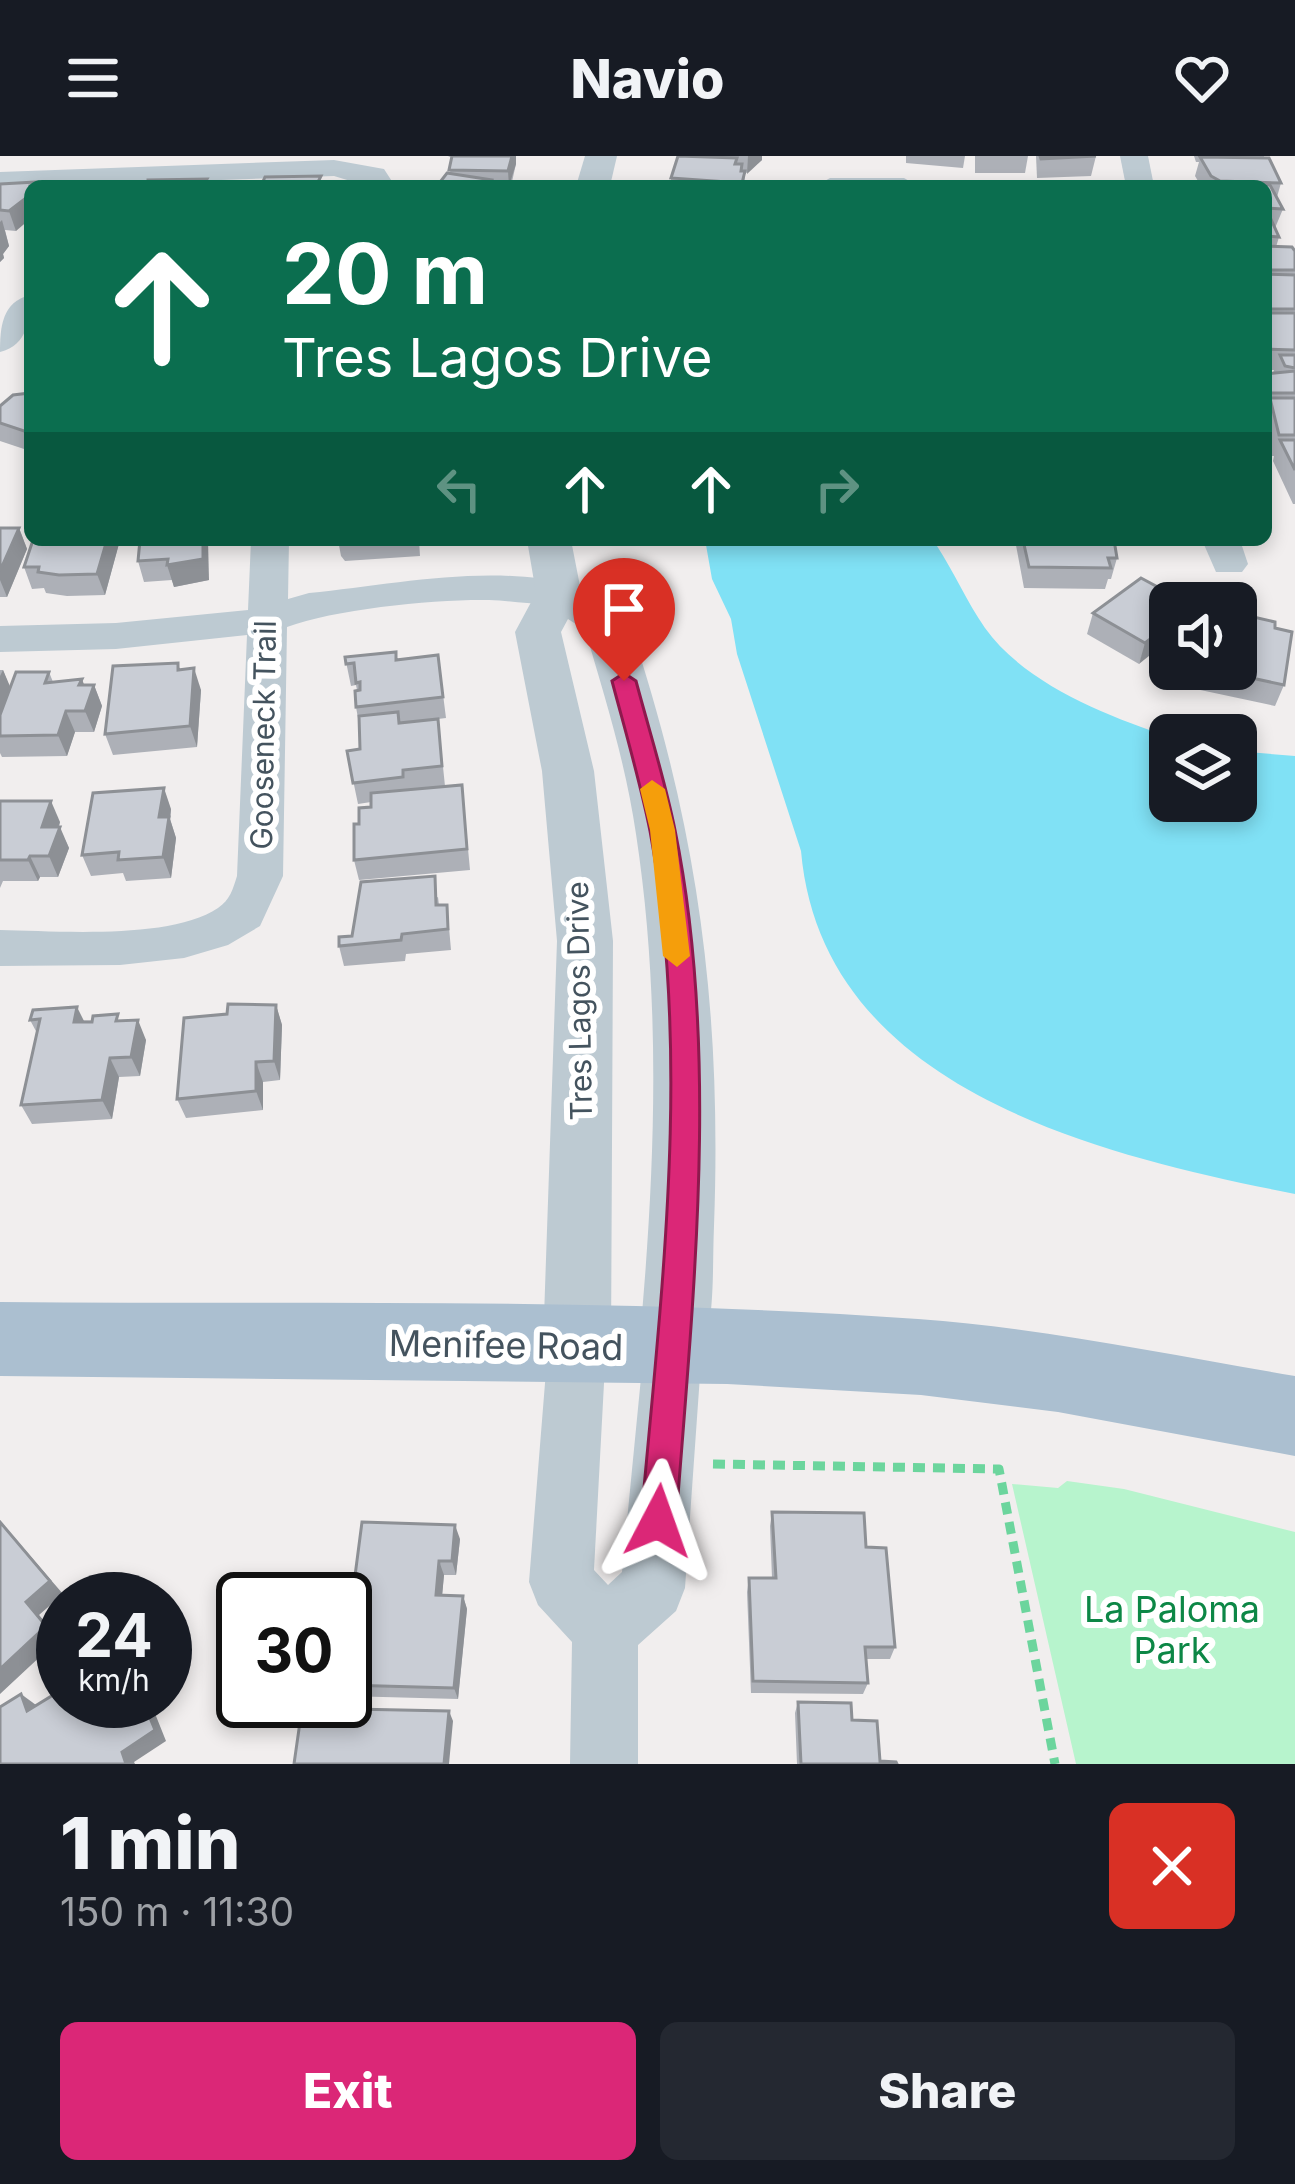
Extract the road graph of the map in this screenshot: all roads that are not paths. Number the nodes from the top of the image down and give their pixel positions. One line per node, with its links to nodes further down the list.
1 (154, 180): 2 (street)
2 (374, 180)
3 (24, 312): 4 (street)
4 (0, 342)
5 (270, 546): 7 (street, Gooseneck Trail)
6 (554, 567): 7 (street); 11 (street, Tres Lagos Drive); 12 (street)
7 (267, 621): 8 (street); 9 (street, Gooseneck Trail)
8 (0, 639)
9 (0, 948)
10 (0, 1339): 11 (main road, Menifee Road)
11 (577, 1346): 12 (main road, Menifee Road); 14 (street)
12 (673, 1346): 13 (main road, Menifee Road); 14 (street)
13 (1271, 1411)
14 (605, 1630): 15 (street)
15 (604, 1764)

